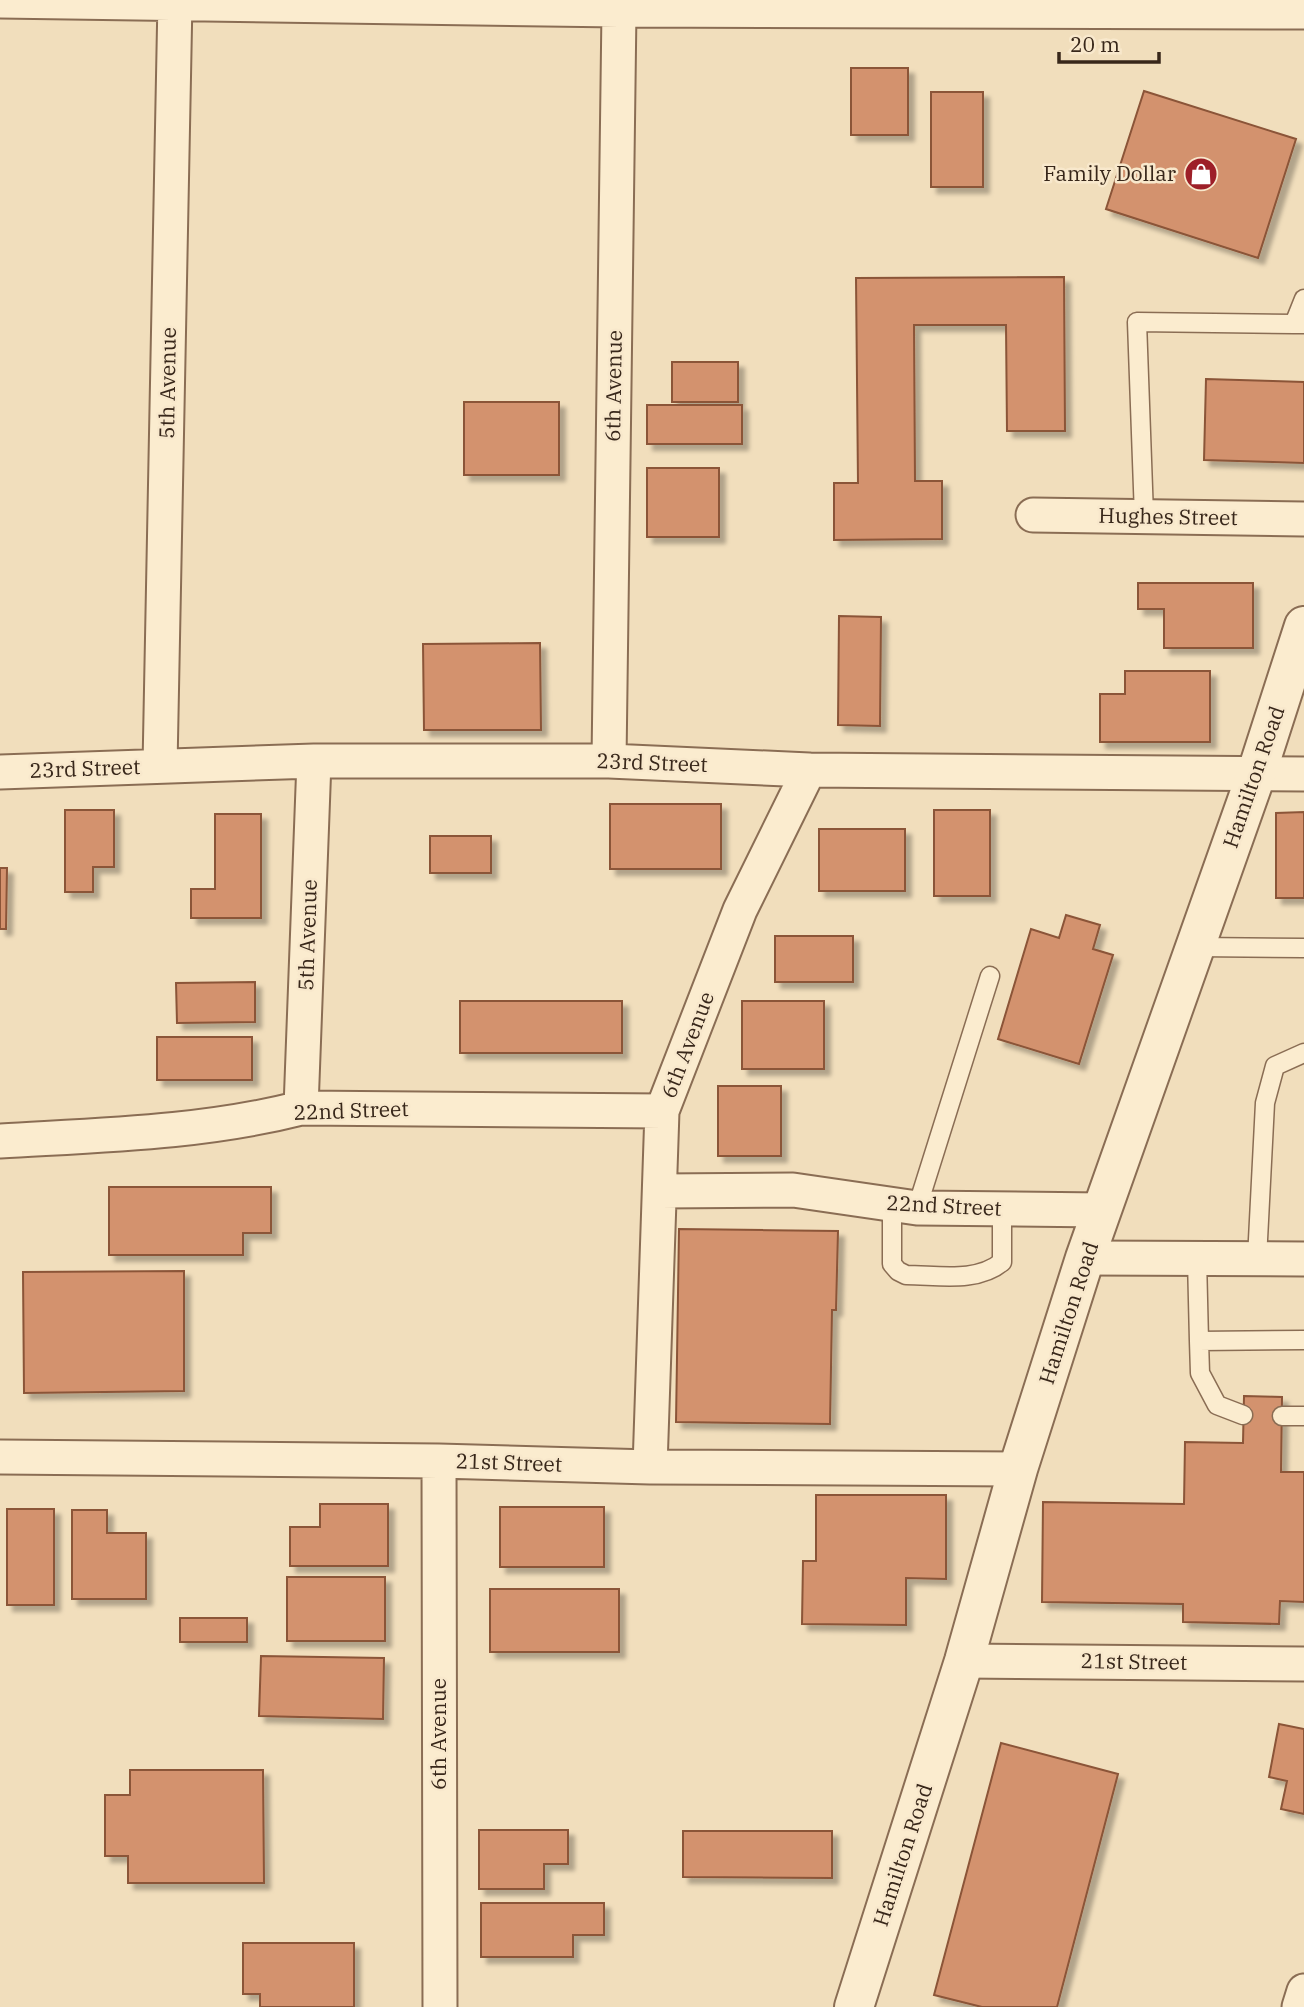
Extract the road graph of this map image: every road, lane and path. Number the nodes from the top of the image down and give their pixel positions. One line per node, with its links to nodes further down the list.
1 (0, 1): 2 (street)
2 (175, 2): 3 (street); 13 (street, 5th Avenue)
3 (619, 10): 4 (street); 12 (street, 6th Avenue)
4 (1304, 12)
5 (1304, 299): 6 (lane)
6 (1299, 324): 8 (lane)
7 (1032, 515): 8 (street, Hughes Street)
8 (1144, 516): 9 (street, Hughes Street)
9 (1304, 519)
10 (1304, 626): 17 (street, Hamilton Road)
11 (314, 761): 12 (street, 23rd Street); 13 (street, 23rd Street); 22 (street, 5th Avenue)
12 (609, 761): 14 (street, 23rd Street)
13 (160, 766): 15 (street, 23rd Street)
14 (808, 770): 17 (street, 23rd Street); 23 (street, 6th Avenue)
15 (0, 772)
16 (1304, 774): 17 (street, 23rd Street)
17 (1256, 775): 18 (street, Hamilton Road)
18 (1196, 947): 19 (lane); 28 (street, Hamilton Road)
19 (1304, 948)
20 (990, 976): 26 (lane)
21 (1304, 1053): 31 (lane)
22 (301, 1108): 23 (street, 22nd Street); 24 (street, 22nd Street)
23 (662, 1111): 25 (street, 6th Avenue)
24 (0, 1141)
25 (660, 1191): 26 (street, 22nd Street); 40 (street, 6th Avenue)
26 (905, 1206): 27 (street, 22nd Street); 27 (lane)
27 (1002, 1209): 28 (street, 22nd Street)
28 (1103, 1210): 29 (street, Hamilton Road)
29 (1086, 1258): 30 (street); 41 (street, Hamilton Road)
30 (1198, 1259): 31 (street); 33 (lane)
31 (1256, 1259): 32 (street)
32 (1304, 1259)
33 (1199, 1340): 34 (lane); 35 (lane)
34 (1304, 1340)
35 (1243, 1415)
36 (1282, 1416): 37 (lane)
37 (1304, 1416)
38 (0, 1457): 39 (street, 21st Street)
39 (439, 1461): 40 (street, 21st Street); 45 (street, 6th Avenue)
40 (650, 1467): 41 (street, 21st Street)
41 (1018, 1469): 42 (street, Hamilton Road)
42 (964, 1661): 43 (street, 21st Street); 46 (street, Hamilton Road)
43 (1304, 1664)
44 (1304, 1991): 47 (street)
45 (440, 2007)
46 (854, 2007)
47 (1299, 2007)

